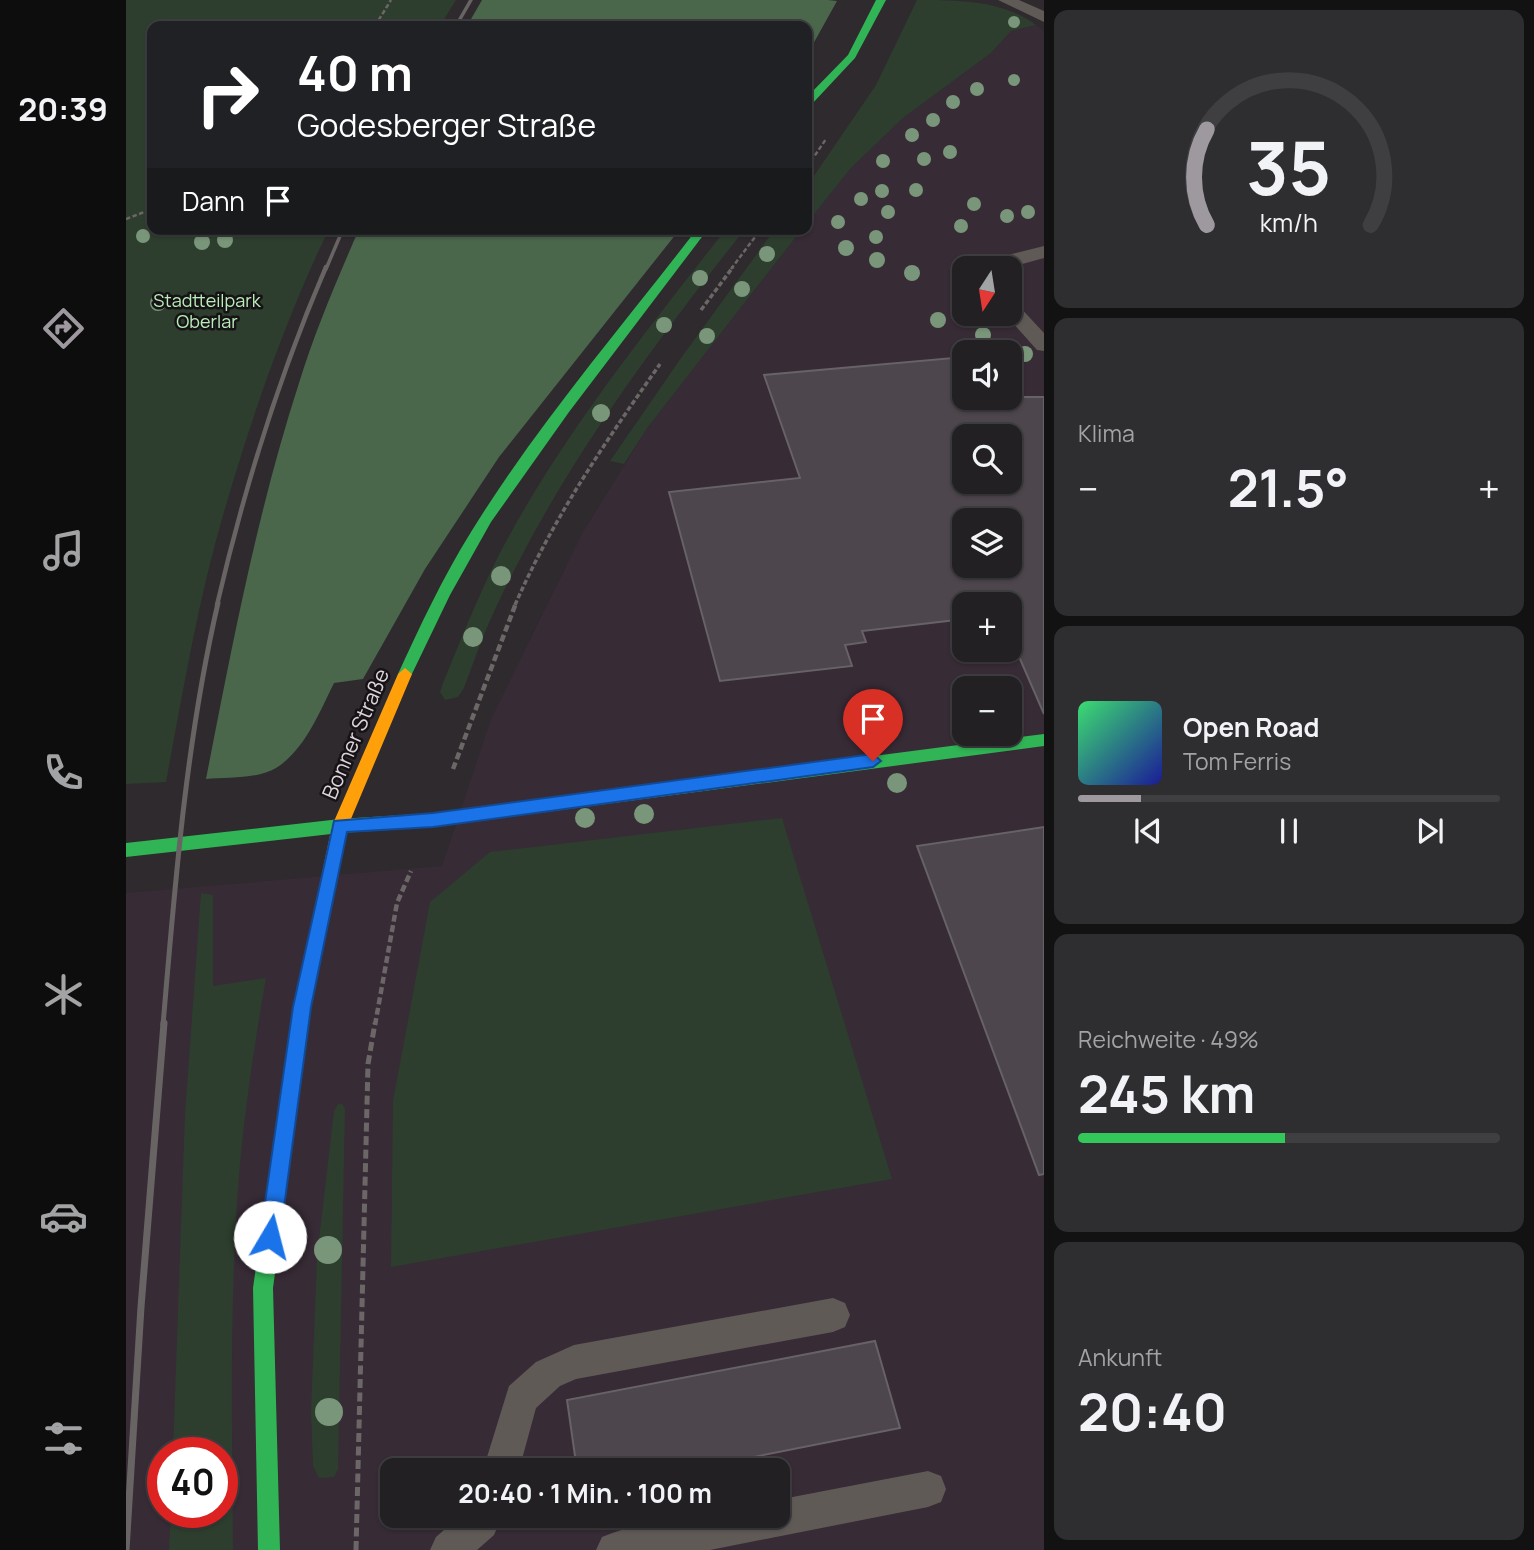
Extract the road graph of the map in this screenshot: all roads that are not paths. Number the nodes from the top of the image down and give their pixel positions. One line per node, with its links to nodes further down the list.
1 (881, 0): 6 (street)
2 (1006, 0): 3 (lane)
3 (1044, 17)
4 (827, 57): 5 (street)
5 (812, 82)
6 (812, 98)
7 (698, 235): 13 (street, Bonner Straße)
8 (1044, 252): 9 (lane)
9 (1022, 257)
10 (1022, 320): 11 (lane)
11 (1044, 345)
12 (1044, 740): 13 (street)
13 (340, 826): 14 (street); 19 (street, Bonner Straße)
14 (126, 850)
15 (833, 1315): 16 (lane)
16 (504, 1458)
17 (928, 1489): 21 (lane)
18 (474, 1528): 20 (lane)
19 (269, 1550)
20 (449, 1550)
21 (615, 1550)

